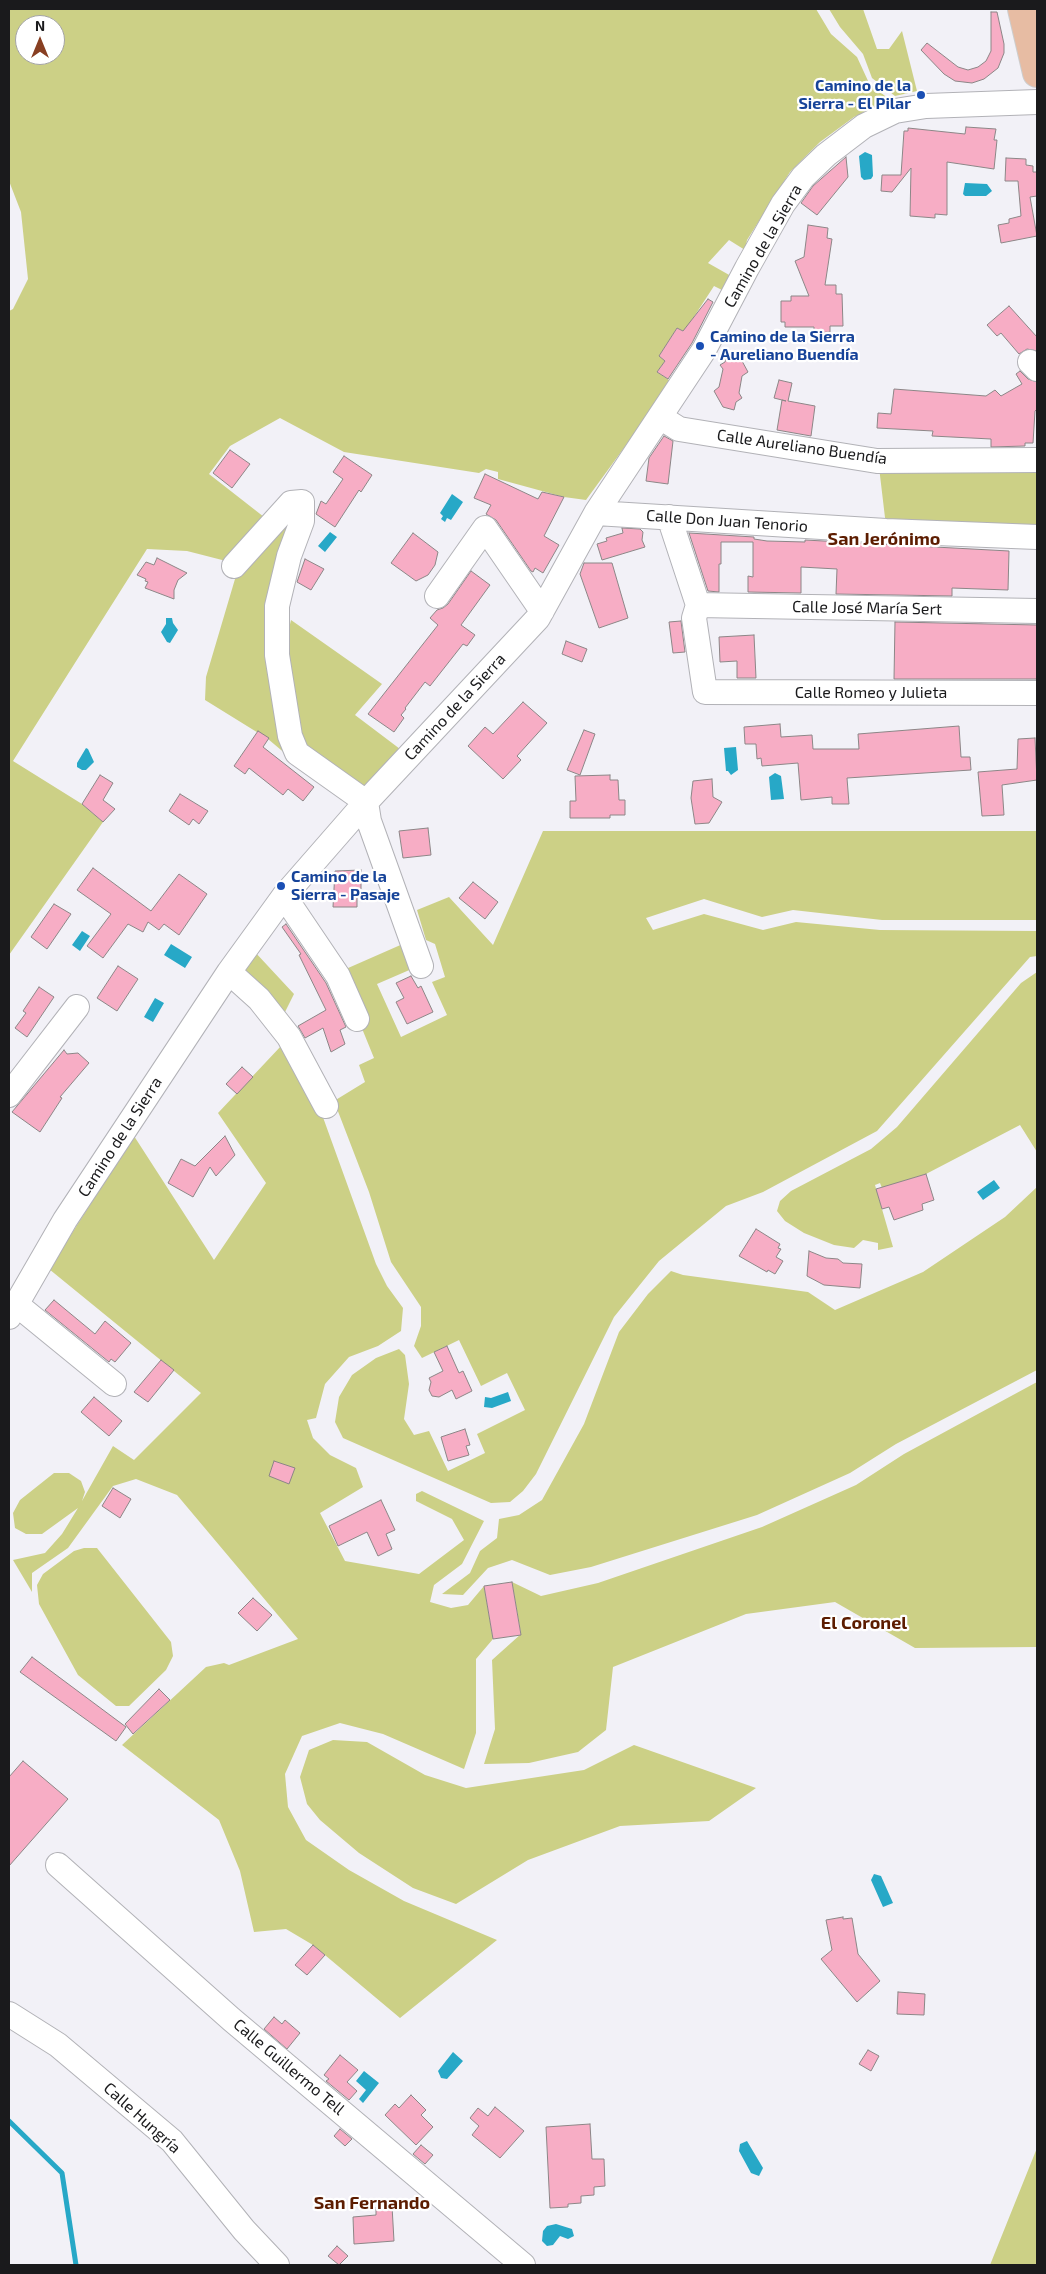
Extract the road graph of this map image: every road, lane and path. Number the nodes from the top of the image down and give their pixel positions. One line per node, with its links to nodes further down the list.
1 (1022, 9): 2 (main road)
2 (1037, 73)
3 (1037, 102): 4 (street, Camino de la Sierra)
4 (660, 417): 5 (street, Calle Aureliano Buendía); 6 (street, Camino de la Sierra)
5 (1037, 460)
6 (596, 513): 7 (street, Calle Don Juan Tenorio); 12 (street, Camino de la Sierra)
7 (669, 517): 8 (street, Calle Don Juan Tenorio); 11 (street)
8 (1037, 536)
9 (234, 566): 15 (street)
10 (437, 596): 12 (street)
11 (698, 605): 13 (street, Calle José María Sert); 14 (street, Calle Romeo y Julieta)
12 (542, 611): 15 (street, Camino de la Sierra)
13 (1037, 611)
14 (1037, 693)
15 (366, 802): 16 (street, Camino de la Sierra); 17 (street)
16 (284, 896): 18 (street, Camino de la Sierra); 20 (street)
17 (421, 966)
18 (229, 972): 22 (street); 23 (street, Camino de la Sierra)
19 (77, 1007): 21 (street)
20 (357, 1019)
21 (9, 1095)
22 (326, 1106)
23 (12, 1310): 24 (street, Camino de la Sierra)
24 (114, 1384)
25 (58, 1865): 28 (street, Calle Guillermo Tell)
26 (9, 2014): 27 (street, Calle Hungría)
27 (277, 2265)
28 (523, 2265)

